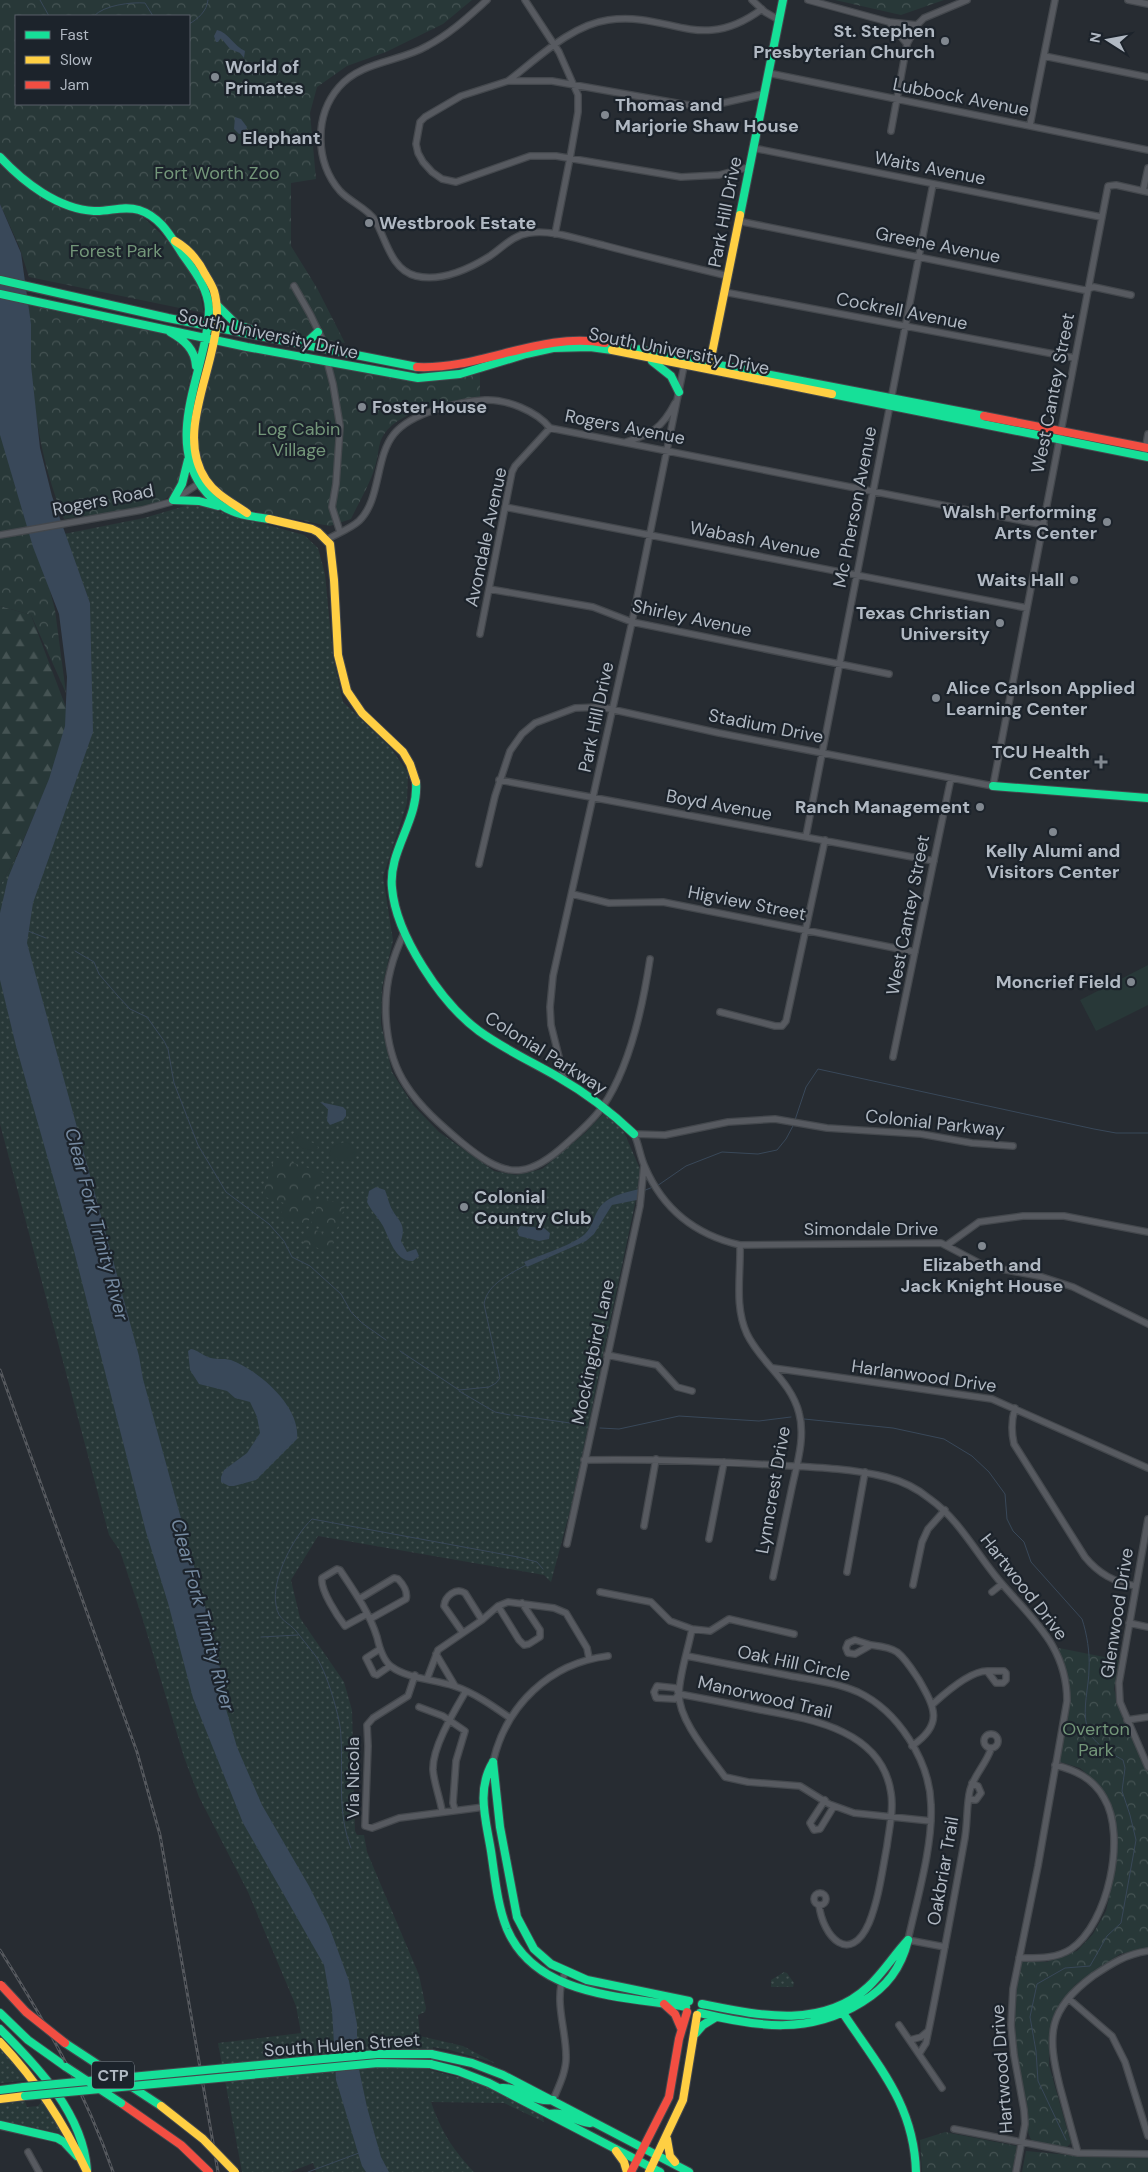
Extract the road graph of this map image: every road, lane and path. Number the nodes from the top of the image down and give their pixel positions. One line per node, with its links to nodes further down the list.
1 (487, 0): 35 (street)
2 (525, 0): 15 (street)
3 (752, 0): 10 (street)
4 (783, 0): 11 (main road, Park Hill Drive)
5 (808, 0): 12 (street)
6 (967, 0): 13 (street)
7 (1055, 0): 16 (street)
8 (1128, 0): 9 (street)
9 (1148, 4)
10 (762, 9): 11 (street); 15 (street)
11 (779, 20): 17 (main road, Park Hill Drive)
12 (889, 22): 13 (street); 14 (street)
13 (917, 25): 14 (street)
14 (907, 44): 22 (street)
15 (555, 46): 19 (street); 20 (street)
16 (1044, 56): 18 (street); 23 (street)
17 (768, 73): 21 (main road, Park Hill Drive); 22 (street, Lubbock Avenue)
18 (1148, 77)
19 (508, 81): 20 (street); 28 (street)
20 (575, 84): 21 (street); 28 (street)
21 (764, 94): 25 (main road, Park Hill Drive)
22 (898, 100): 23 (street, Lubbock Avenue); 24 (street)
23 (1030, 126): 26 (street, Lubbock Avenue)
24 (892, 131)
25 (753, 148): 29 (main road, Park Hill Drive); 31 (street, Waits Avenue)
26 (1148, 150)
27 (0, 157): 36 (main road)
28 (570, 158): 29 (street); 35 (street)
29 (749, 167): 34 (main road, Park Hill Drive)
30 (1148, 168): 32 (street)
31 (933, 184): 33 (street, Waits Avenue); 37 (street, Mc Pherson Avenue)
32 (1146, 192): 33 (street, West Cantey Street)
33 (1102, 217): 41 (street, West Cantey Street)
34 (738, 221): 37 (street, Greene Avenue); 38 (main road, Park Hill Drive)
35 (555, 234): 38 (street)
36 (175, 241): 45 (main road); 46 (main road)
37 (919, 256): 41 (street, Greene Avenue); 47 (street, Mc Pherson Avenue)
38 (728, 276): 42 (main road, Park Hill Drive)
39 (0, 280): 46 (main road, South University Drive)
40 (294, 286): 50 (street)
41 (1088, 288): 44 (street, Greene Avenue); 55 (street, West Cantey Street)
42 (724, 292): 47 (street, Cockrell Avenue); 59 (main road, Park Hill Drive)
43 (0, 294): 48 (main road, South University Drive)
44 (1131, 294)
45 (217, 305): 49 (main road); 52 (main road)
46 (207, 325): 49 (main road, South University Drive); 51 (main road)
47 (905, 326): 55 (street, Cockrell Avenue); 62 (street, Mc Pherson Avenue)
48 (162, 327): 51 (main road, South University Drive); 60 (main road)
49 (216, 327): 51 (main road); 52 (main road, South University Drive)
50 (318, 332): 53 (main road); 54 (street)
51 (209, 338): 57 (main road, South University Drive); 60 (main road); 70 (main road)
52 (289, 342): 53 (main road, South University Drive)
53 (304, 345): 54 (main road, South University Drive)
54 (327, 349): 58 (main road, South University Drive)
55 (1074, 358): 65 (street, West Cantey Street)
56 (648, 359): 57 (main road, South University Drive); 58 (main road, South University Drive); 61 (main road)
57 (327, 362): 78 (street)
58 (685, 363): 59 (main road, South University Drive); 61 (street, Park Hill Drive)
59 (710, 368): 62 (main road, South University Drive)
60 (195, 387): 69 (main road)
61 (678, 396): 66 (street); 67 (street, Park Hill Drive)
62 (890, 403): 65 (main road, South University Drive); 72 (street, Mc Pherson Avenue)
63 (550, 428): 66 (street, Rogers Avenue); 74 (street, Avondale Avenue); 78 (street, Rogers Avenue)
64 (1148, 434): 68 (street)
65 (1060, 436): 68 (main road, South University Drive); 77 (street, West Cantey Street)
66 (623, 443): 67 (street, Rogers Avenue)
67 (668, 451): 72 (street, Rogers Avenue); 80 (street, Park Hill Drive)
68 (1146, 452)
69 (188, 459): 71 (main road); 73 (main road)
70 (206, 480): 71 (street, Rogers Road); 76 (main road)
71 (198, 484): 73 (street, Rogers Road); 75 (main road)
72 (873, 491): 77 (street, Rogers Avenue); 82 (street, Mc Pherson Avenue)
73 (173, 500): 75 (main road); 79 (street, Rogers Road)
74 (506, 507): 80 (street, Wabash Avenue); 83 (street, Avondale Avenue)
75 (224, 508): 76 (main road)
76 (250, 516): 81 (main road)
77 (1044, 525): 84 (street, West Cantey Street)
78 (340, 532): 81 (street, Rogers Avenue)
79 (0, 535)
80 (650, 535): 82 (street, Wabash Avenue); 85 (street, Park Hill Drive)
81 (326, 540): 102 (main road, Colonial Parkway)
82 (857, 575): 84 (street, Wabash Avenue); 87 (street, Mc Pherson Avenue)
83 (489, 589): 85 (street, Shirley Avenue); 86 (street, Avondale Avenue)
84 (1028, 608): 93 (street, West Cantey Street)
85 (632, 622): 87 (street, Shirley Avenue); 89 (street, Park Hill Drive)
86 (480, 634)
87 (840, 664): 88 (street, Shirley Avenue); 90 (street, Mc Pherson Avenue)
88 (888, 674)
89 (613, 710): 90 (street, Stadium Drive); 92 (street, Stadium Drive); 94 (street, Park Hill Drive)
90 (822, 752): 91 (street, Stadium Drive); 96 (street, Mc Pherson Avenue)
91 (951, 778): 93 (street, Stadium Drive); 98 (street, West Cantey Street)
92 (500, 780): 94 (street, Boyd Avenue); 99 (street, Stadium Drive)
93 (993, 786): 95 (main road, Stadium Drive)
94 (593, 797): 96 (street, Boyd Avenue); 100 (street, Park Hill Drive)
95 (1148, 798)
96 (806, 836): 97 (street, Boyd Avenue)
97 (825, 840): 98 (street, Boyd Avenue); 101 (street)
98 (934, 862): 103 (street, West Cantey Street)
99 (479, 864)
100 (572, 894): 101 (street, Higview Street); 107 (street, Park Hill Drive)
101 (805, 930): 103 (street, Higview Street); 105 (street)
102 (404, 933): 107 (main road, Colonial Parkway); 108 (street)
103 (916, 952): 106 (street, West Cantey Street)
104 (650, 959): 108 (street)
105 (720, 1012)
106 (893, 1057)
107 (565, 1081): 108 (main road, Colonial Parkway)
108 (604, 1106): 109 (main road, Colonial Parkway)
109 (634, 1134): 110 (street, Colonial Parkway); 111 (street, Simondale Drive)
110 (1013, 1146)
111 (644, 1165): 113 (street, Simondale Drive); 116 (street, Mockingbird Lane)
112 (1148, 1232): 114 (street)
113 (740, 1244): 114 (street, Simondale Drive); 117 (street, Lynncrest Drive)
114 (947, 1244): 115 (street, Simondale Drive)
115 (1148, 1324)
116 (607, 1355): 118 (street); 121 (street, Mockingbird Lane)
117 (773, 1368): 119 (street, Harlanwood Drive); 123 (street, Lynncrest Drive)
118 (692, 1391)
119 (1016, 1408): 124 (street, Harlanwood Drive); 135 (street)
120 (656, 1459): 121 (street, Hartwood Drive); 122 (street, Hartwood Drive); 128 (street)
121 (584, 1460): 130 (street, Mockingbird Lane)
122 (724, 1462): 123 (street, Hartwood Drive); 129 (street)
123 (796, 1466): 125 (street, Hartwood Drive); 132 (street, Lynncrest Drive)
124 (1148, 1468)
125 (865, 1472): 126 (street, Hartwood Drive); 131 (street)
126 (945, 1510): 133 (street, Hartwood Drive); 134 (street)
127 (1148, 1519): 135 (street, Glenwood Drive)
128 (644, 1526)
129 (709, 1539)
130 (567, 1544)
131 (847, 1572)
132 (773, 1577)
133 (1002, 1584): 137 (street); 172 (street, Hartwood Drive)
134 (913, 1585)
135 (1136, 1586): 143 (street, Glenwood Drive)
136 (600, 1592): 145 (street)
137 (992, 1592)
138 (359, 1599): 141 (street); 141 (street); 141 (street)
139 (522, 1603): 140 (street); 140 (street); 153 (street)
140 (498, 1606): 142 (street)
141 (369, 1617): 149 (street)
142 (482, 1620): 146 (street); 146 (street)
143 (1129, 1623): 144 (street); 168 (street, Glenwood Drive)
144 (1148, 1627)
145 (692, 1629): 147 (street); 152 (street)
146 (463, 1633): 150 (street)
147 (794, 1634)
148 (871, 1645): 163 (street)
149 (380, 1649): 154 (street); 154 (street)
150 (436, 1654): 157 (street); 158 (street)
151 (608, 1656): 153 (street)
152 (687, 1656): 161 (street); 169 (street, Oak Hill Circle)
153 (589, 1658): 166 (street)
154 (390, 1666): 156 (street)
155 (987, 1671): 163 (street)
156 (415, 1675): 157 (street); 180 (street, Via Nicola)
157 (426, 1679): 158 (street)
158 (455, 1686): 160 (street)
159 (666, 1687): 161 (street, Manorwood Trail); 162 (street); 162 (street)
160 (466, 1691): 166 (street); 167 (street)
161 (679, 1694): 162 (street, Manorwood Trail); 175 (street); 181 (street, Manorwood Trail)
162 (666, 1699)
163 (933, 1704): 169 (street)
164 (419, 1708): 167 (street)
165 (1148, 1717): 168 (street)
166 (510, 1718): 171 (street)
167 (449, 1720): 179 (street); 180 (street)
168 (1127, 1720): 173 (street, Glenwood Drive)
169 (912, 1746): 182 (street, Oak Hill Circle)
170 (990, 1749): 174 (street, Oakbriar Trail)
171 (493, 1762): 178 (main road); 188 (main road)
172 (1055, 1765): 187 (street, Hartwood Drive); 187 (street)
173 (1148, 1766)
174 (972, 1783): 176 (street, Oakbriar Trail); 176 (street, Oakbriar Trail)
175 (824, 1800): 177 (street); 177 (street)
176 (968, 1800): 185 (street, Oakbriar Trail)
177 (834, 1806): 181 (street)
178 (480, 1807): 179 (street); 189 (main road)
179 (455, 1810): 180 (street)
180 (442, 1811)
181 (891, 1817): 182 (street); 183 (street, Manorwood Trail)
182 (931, 1821): 184 (street, Oak Hill Circle)
183 (819, 1905)
184 (908, 1940): 185 (street, Oakbriar Trail); 194 (main road, Oak Hill Circle); 197 (main road, Oak Hill Circle)
185 (945, 1947): 203 (street, Oakbriar Trail)
186 (1148, 1951): 191 (street)
187 (1019, 1958): 219 (street, Hartwood Drive)
188 (565, 1973): 189 (street); 195 (main road)
189 (562, 1983): 192 (main road); 212 (street)
190 (0, 1985): 233 (main road, CTP, bridge)
191 (1069, 1999): 218 (street); 223 (street)
192 (664, 2004): 195 (main road); 202 (main road)
193 (702, 2004): 194 (main road, Oak Hill Circle); 195 (main road, Oak Hill Circle); 198 (main road)
194 (839, 2006): 197 (main road)
195 (687, 2007): 198 (main road, Oak Hill Circle); 202 (main road)
196 (0, 2013): 232 (main road, CTP, bridge)
197 (843, 2013): 199 (main road, Oak Hill Circle); 238 (main road)
198 (699, 2014): 199 (main road, Oak Hill Circle); 204 (main road)
199 (716, 2017): 204 (main road)
200 (899, 2025): 205 (street)
201 (0, 2029): 230 (main road)
202 (681, 2030): 220 (main road)
203 (928, 2031): 205 (street); 207 (street, Oakbriar Trail)
204 (696, 2033): 217 (main road)
205 (910, 2040): 207 (street)
206 (0, 2042): 227 (main road)
207 (919, 2054): 209 (street)
208 (500, 2088): 211 (main road, South Hulen Street, bridge); 212 (main road); 213 (main road, South Hulen Street)
209 (942, 2088)
210 (0, 2090): 212 (main road, South Hulen Street, bridge)
211 (0, 2099)
212 (552, 2100): 215 (main road, South Hulen Street)
213 (550, 2114): 215 (main road); 221 (main road, South Hulen Street)
214 (0, 2124): 227 (main road)
215 (604, 2127): 220 (main road, South Hulen Street)
216 (954, 2129): 219 (street)
217 (668, 2135): 225 (main road); 228 (main road)
218 (1148, 2136)
219 (1022, 2143): 223 (street); 239 (street, Hartwood Drive)
220 (644, 2148): 225 (main road, South Hulen Street); 226 (main road)
221 (615, 2149): 226 (main road, South Hulen Street); 234 (main road)
222 (28, 2152): 231 (street)
223 (1078, 2153): 224 (street)
224 (1148, 2154)
225 (658, 2156): 228 (main road, South Hulen Street); 229 (main road)
226 (638, 2160): 229 (main road, South Hulen Street); 235 (main road)
227 (81, 2162): 230 (main road)
228 (678, 2166): 237 (main road, South Hulen Street)
229 (650, 2170): 236 (main road, South Hulen Street)
230 (87, 2171)
231 (39, 2172)
232 (208, 2172)
233 (235, 2172)
234 (627, 2172)
235 (631, 2172)
236 (660, 2172)
237 (689, 2172)
238 (916, 2172)
239 (1016, 2172)

